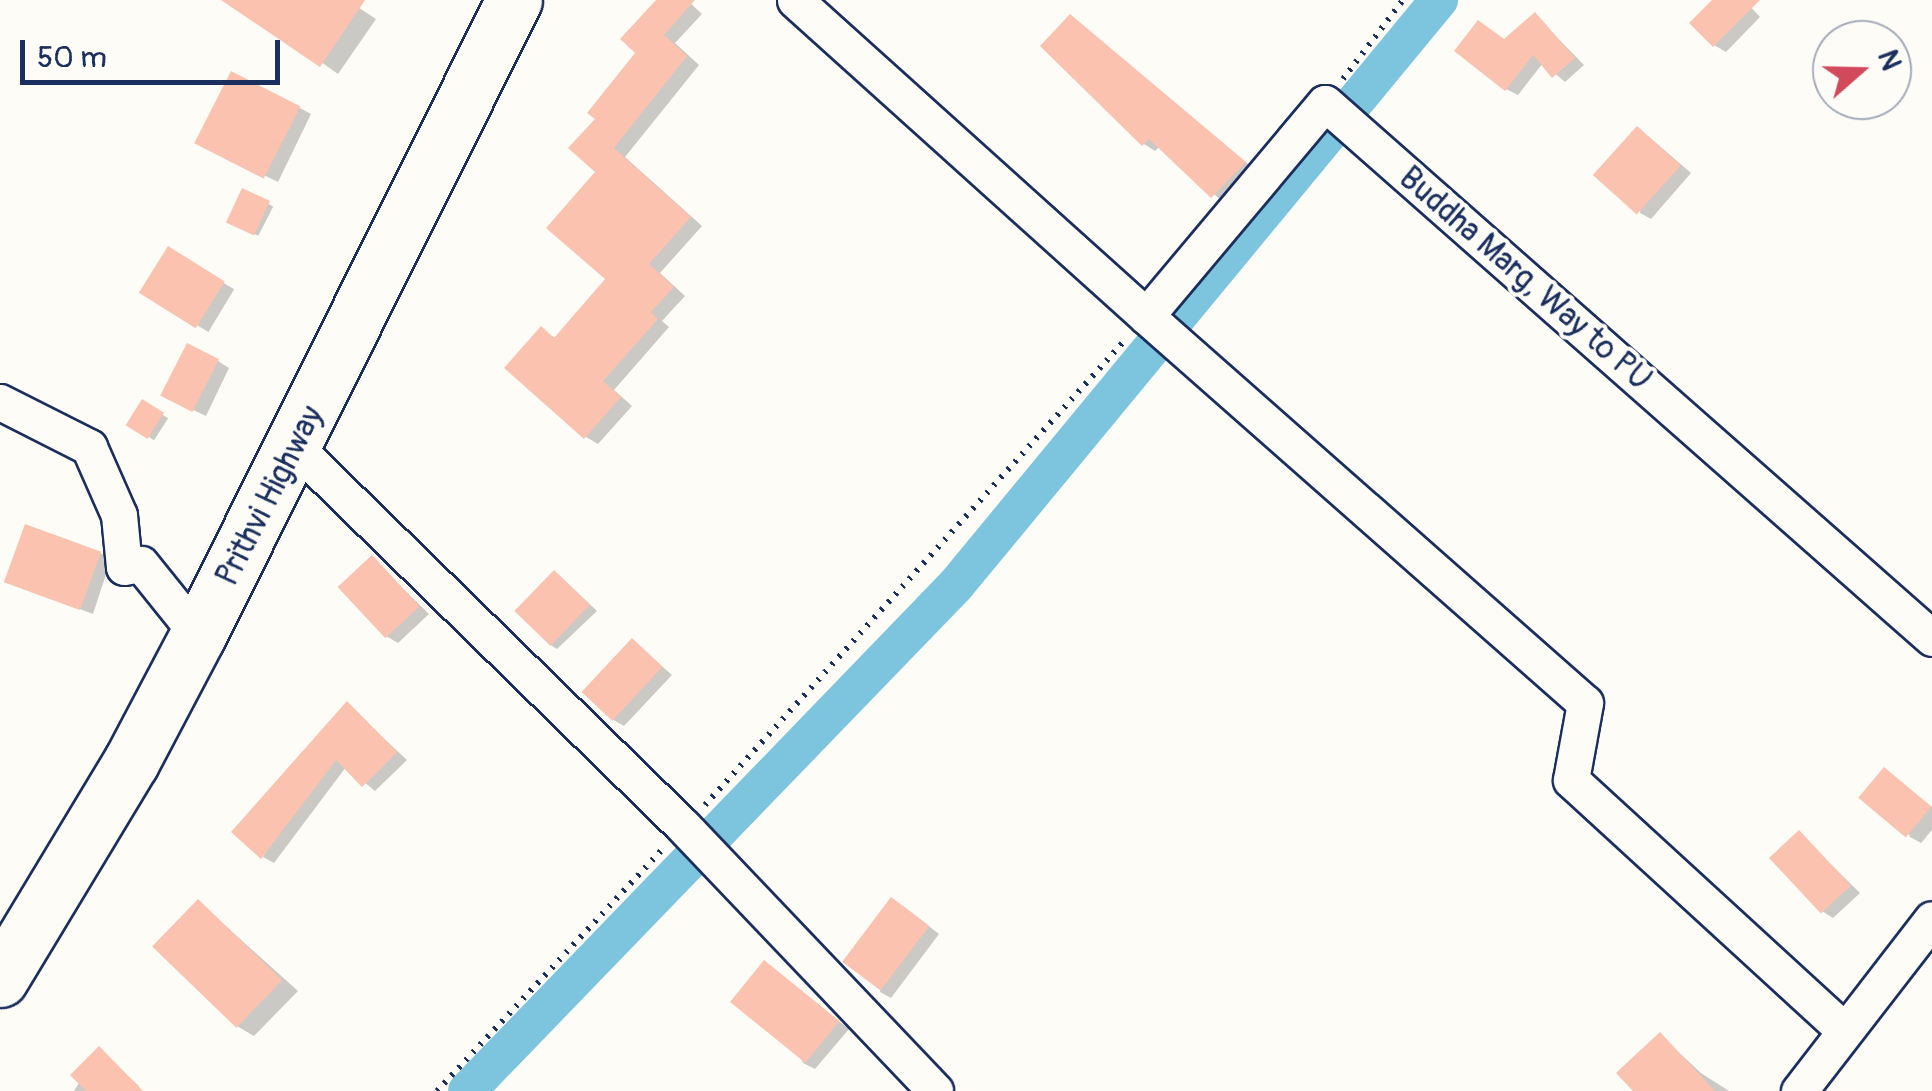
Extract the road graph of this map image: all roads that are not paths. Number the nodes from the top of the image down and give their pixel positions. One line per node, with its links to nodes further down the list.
1 (514, 0): 5 (highway, Prithvi Highway)
2 (795, 0): 3 (street)
3 (1146, 316): 7 (street, Buddha Marg, Way to PU); 10 (street)
4 (0, 402): 6 (street)
5 (296, 448): 6 (highway, Prithvi Highway); 11 (street)
6 (198, 636): 9 (highway, Prithvi Highway)
7 (1932, 638)
8 (1932, 918): 10 (street)
9 (0, 979)
10 (1843, 1029): 12 (street)
11 (936, 1091)
12 (1799, 1091)

